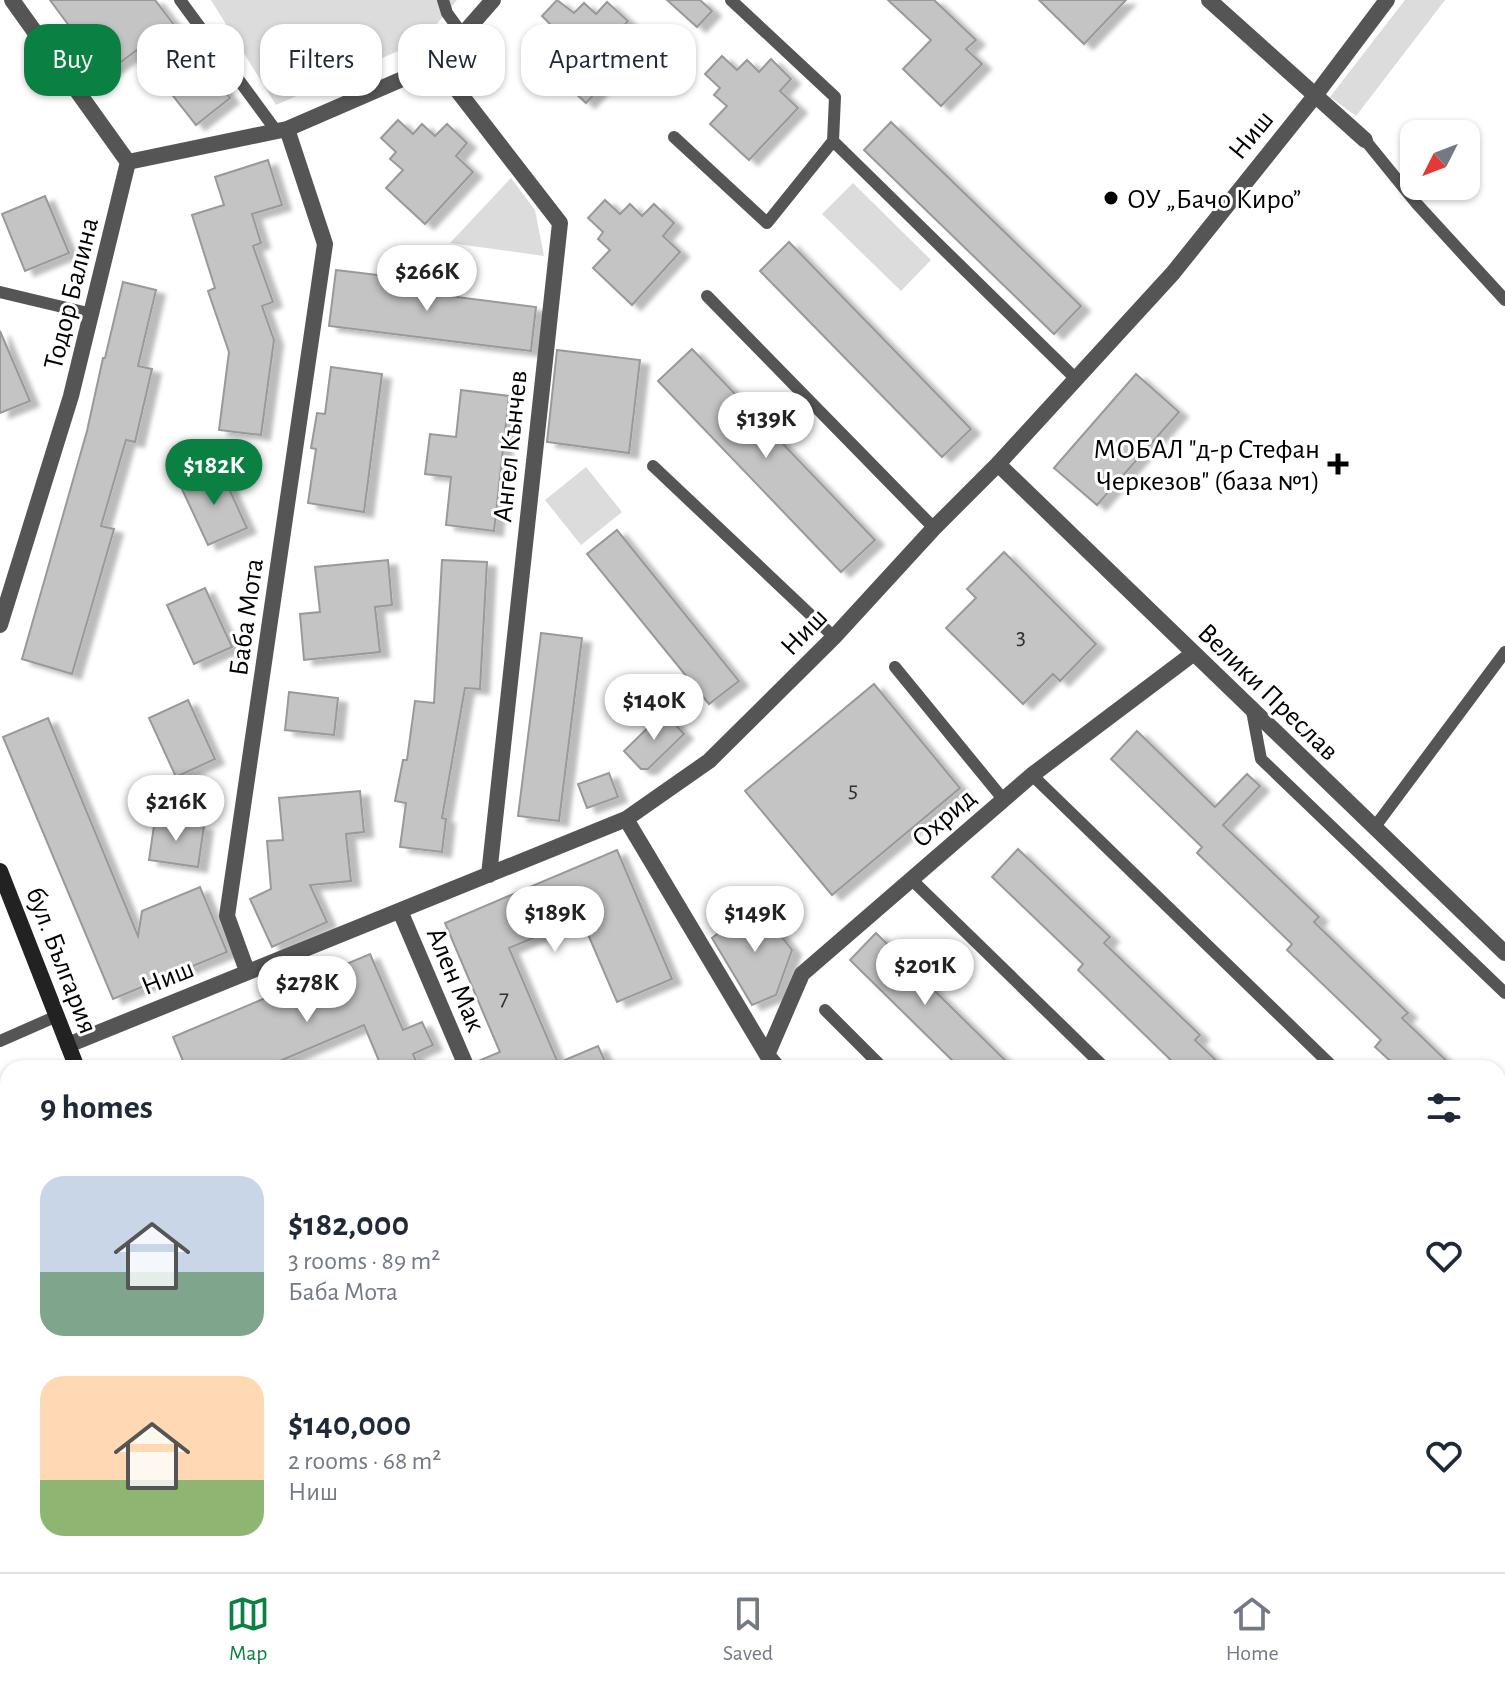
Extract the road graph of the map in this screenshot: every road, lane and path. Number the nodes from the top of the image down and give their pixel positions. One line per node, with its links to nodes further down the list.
1 (12, 0): 17 (street)
2 (180, 0): 13 (lane)
3 (443, 0): 8 (lane)
4 (493, 0): 9 (street)
5 (731, 0): 16 (lane)
6 (1209, 0): 12 (street)
7 (1387, 0): 12 (street, Ниш)
8 (455, 24)
9 (472, 24)
10 (398, 81): 13 (street)
11 (462, 96): 37 (street, Ангел Кънчев)
12 (1314, 97): 15 (street); 22 (street, Ниш)
13 (282, 130): 17 (street); 41 (street, Баба Мота)
14 (674, 137): 16 (lane)
15 (1365, 140): 20 (lane)
16 (833, 141): 22 (lane)
17 (128, 162): 21 (street, Тодор Балина)
18 (0, 292): 21 (lane)
19 (707, 296): 25 (lane)
20 (1505, 300)
21 (92, 314): 26 (street, Тодор Балина)
22 (1075, 378): 23 (street, Ниш)
23 (998, 464): 25 (street, Ниш); 29 (street, Велики Преслав)
24 (653, 466): 27 (lane)
25 (934, 528): 27 (street, Ниш)
26 (0, 625)
27 (834, 637): 34 (street, Ниш)
28 (1505, 652): 35 (lane)
29 (1194, 653): 31 (street, Велики Преслав); 32 (street, Охрид)
30 (895, 667): 33 (lane)
31 (1252, 711): 35 (street, Велики Преслав); 42 (lane)
32 (1032, 775): 33 (street, Охрид); 53 (lane)
33 (1003, 799): 38 (street, Охрид)
34 (626, 819): 37 (street, Ниш); 49 (street)
35 (1374, 828): 40 (street, Велики Преслав)
36 (0, 871): 44 (main road, бул. България)
37 (489, 875): 39 (street, Ниш)
38 (911, 879): 50 (street, Охрид); 52 (lane)
39 (400, 911): 41 (street, Ниш); 48 (street, Ален Мак)
40 (1505, 953)
41 (247, 971): 46 (street, Ниш)
42 (1505, 993)
43 (825, 1010): 51 (lane)
44 (57, 1016): 45 (lane); 46 (main road, бул. България)
45 (0, 1041)
46 (68, 1045): 47 (main road, бул. България)
47 (74, 1060)
48 (464, 1060)
49 (771, 1060)
50 (773, 1060)
51 (875, 1060)
52 (1097, 1060)
53 (1326, 1060)

